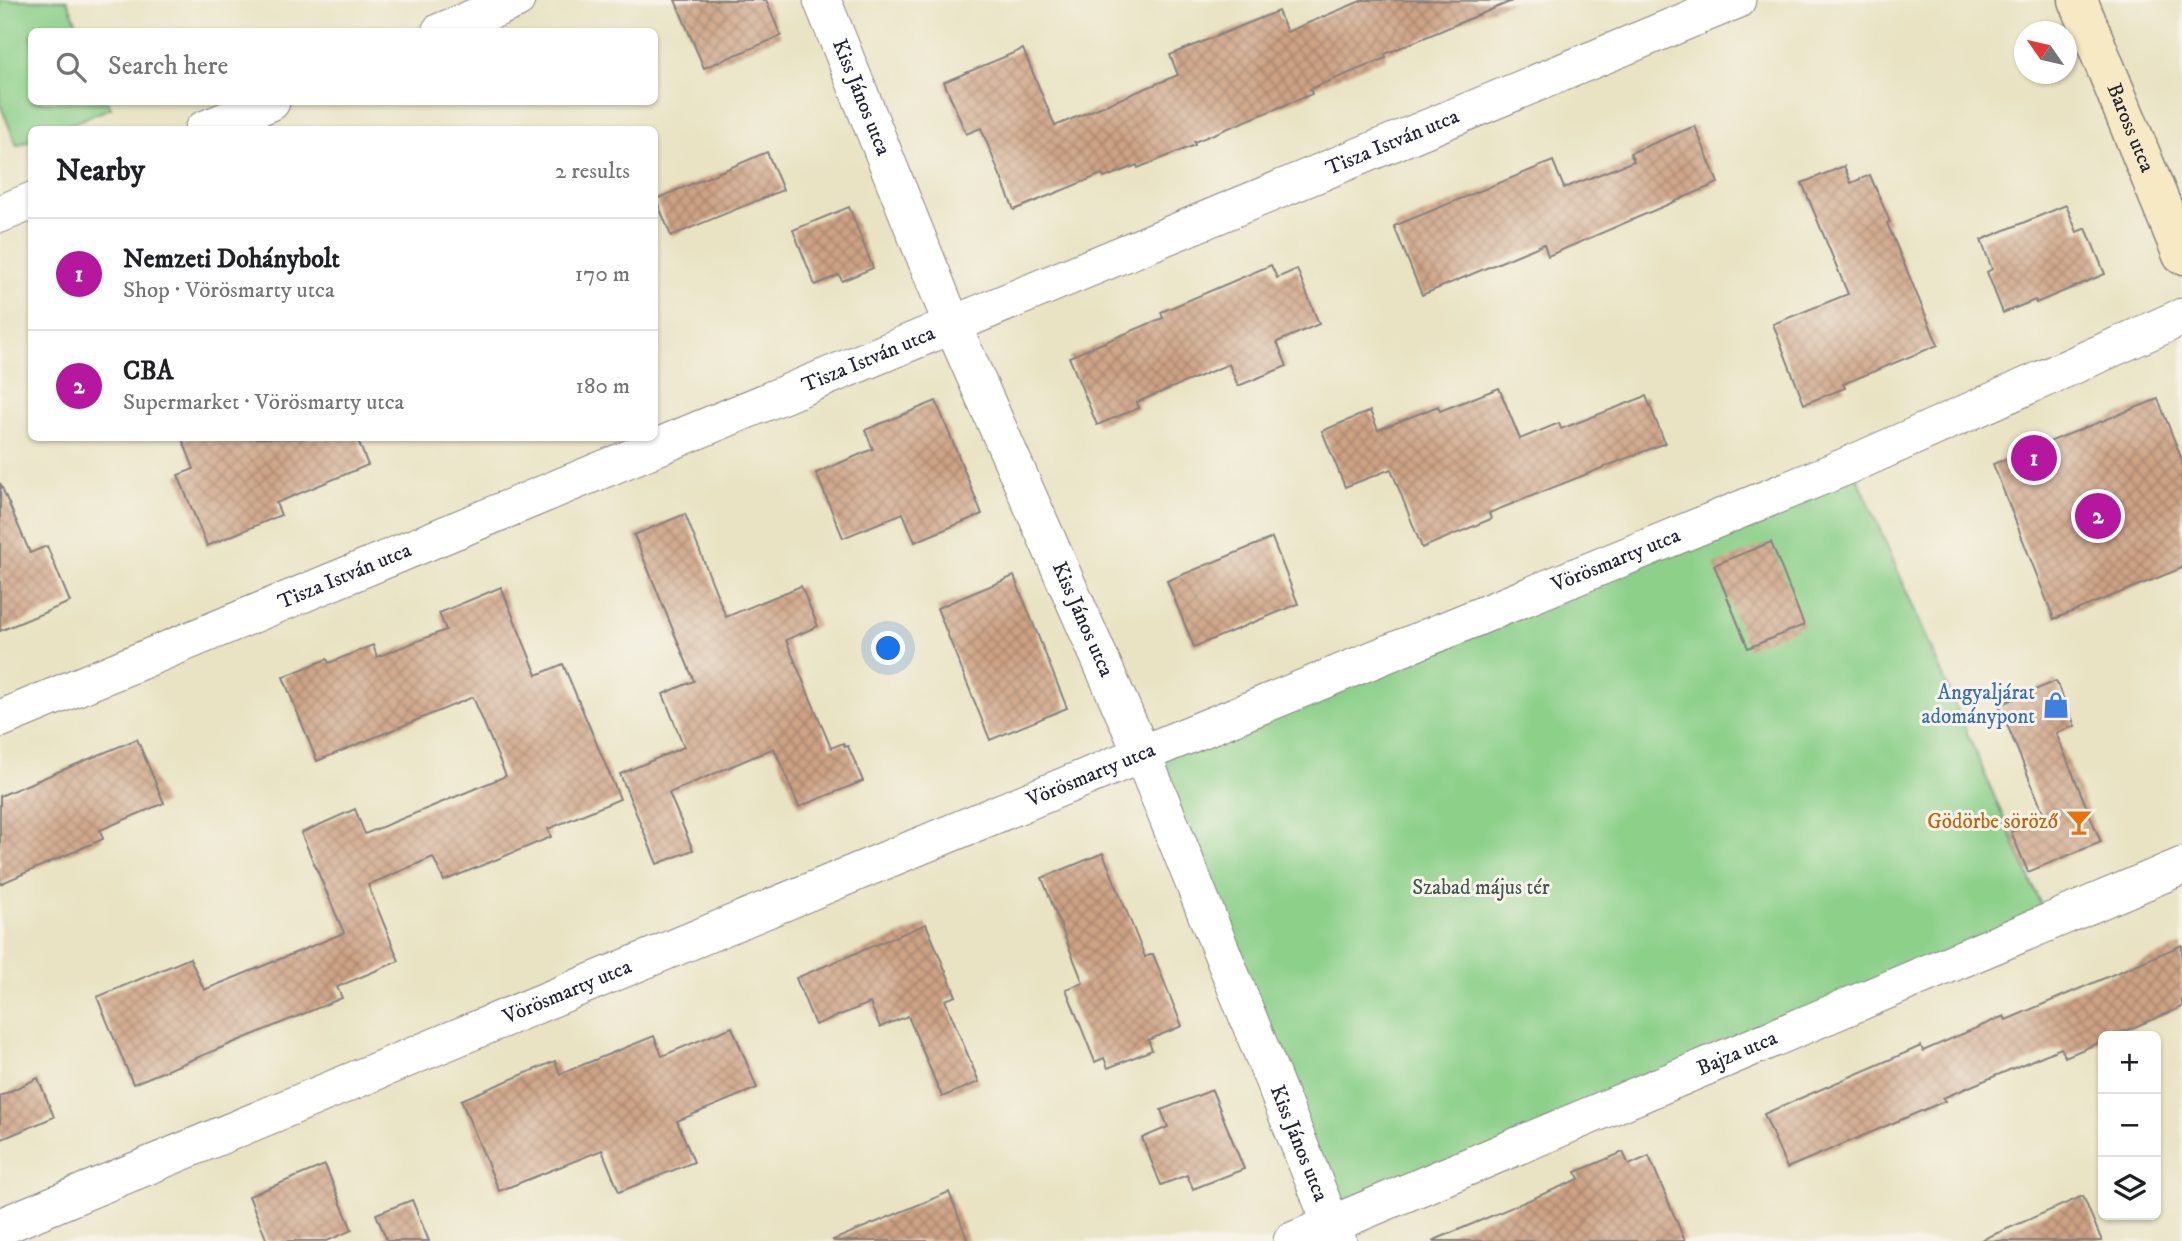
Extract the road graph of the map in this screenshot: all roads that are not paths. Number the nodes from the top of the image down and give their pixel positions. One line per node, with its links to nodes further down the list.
1 (516, 0): 5 (street)
2 (822, 0): 12 (street, Kiss János utca)
3 (1737, 0): 12 (street, Tisza István utca)
4 (2078, 0): 10 (street, Baross utca)
5 (450, 28)
6 (264, 105): 7 (street)
7 (213, 126)
8 (28, 203): 9 (street)
9 (0, 214)
10 (2182, 256)
11 (2182, 317): 14 (street, Vörösmarty utca)
12 (951, 324): 13 (street, Tisza István utca); 14 (street, Kiss János utca)
13 (0, 719)
14 (1142, 754): 16 (street, Vörösmarty utca); 17 (street, Kiss János utca)
15 (2182, 866): 17 (street, Bajza utca)
16 (0, 1227)
17 (1335, 1233): 18 (street, Bajza utca)
18 (1292, 1241)

